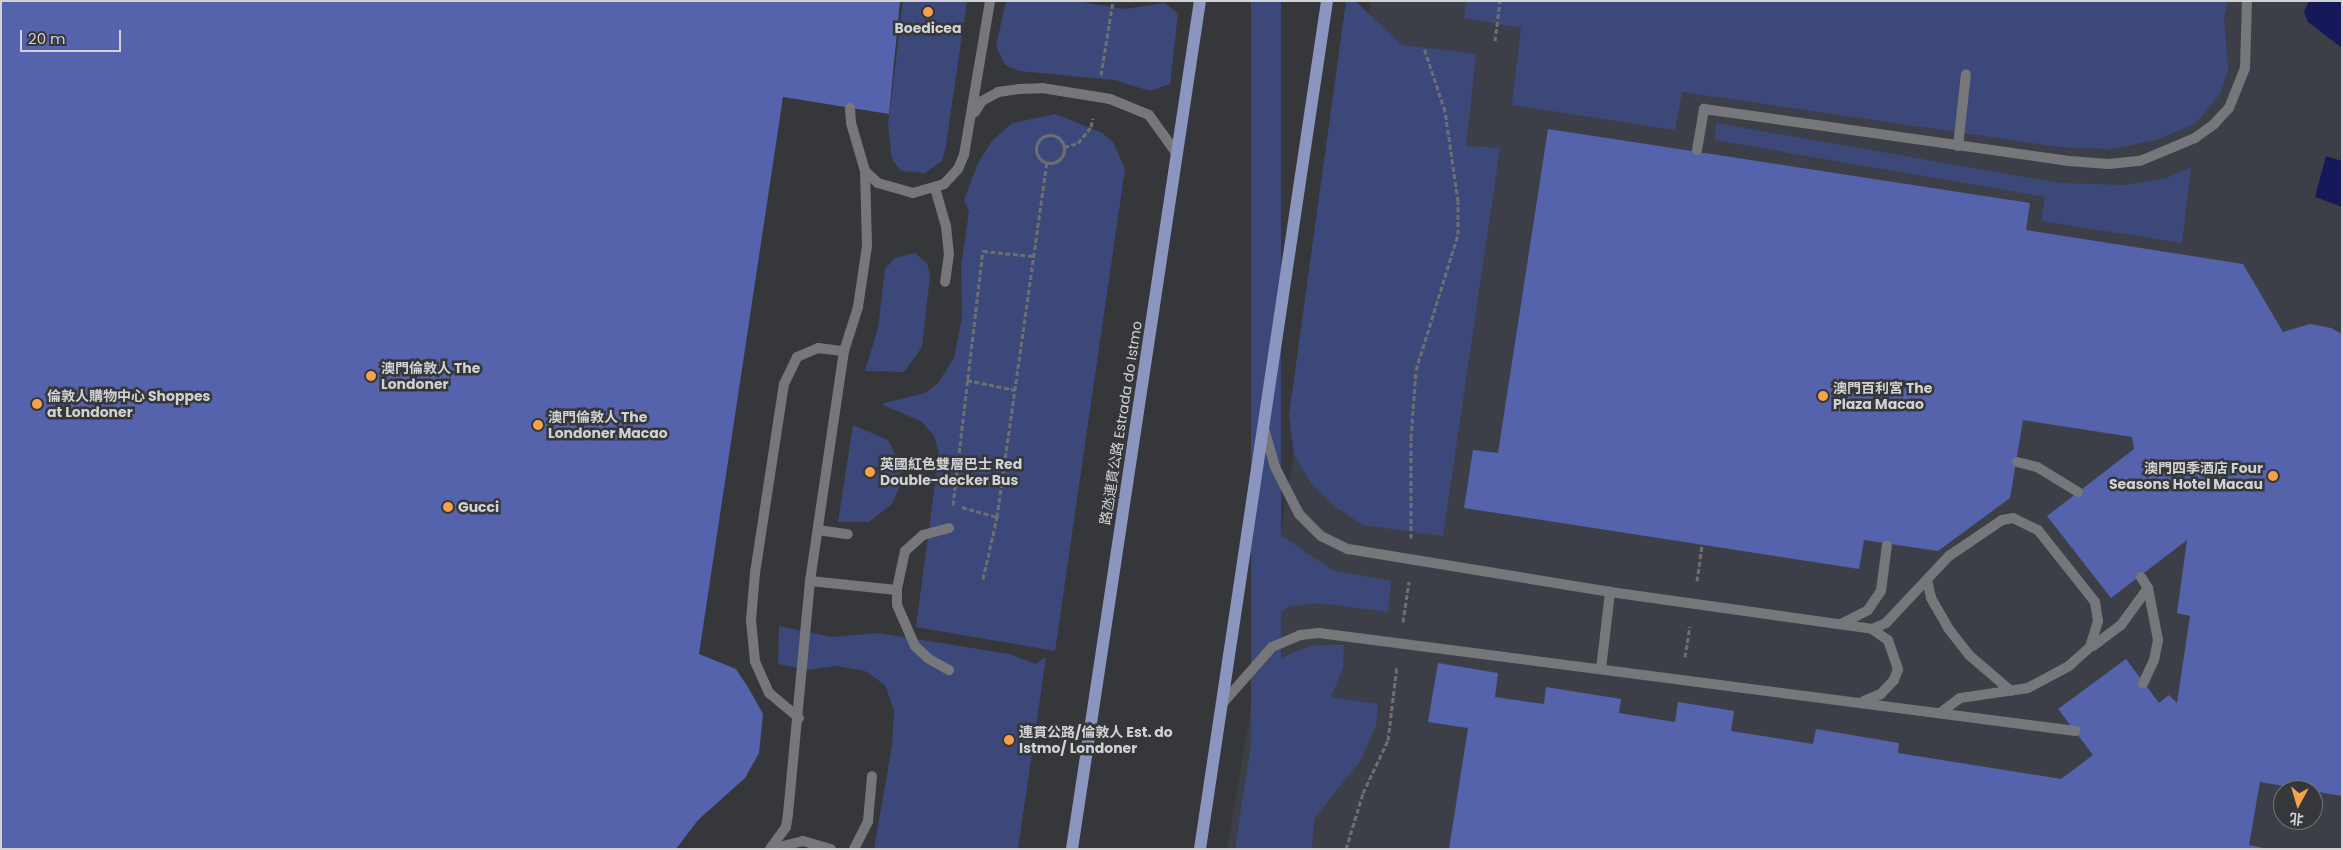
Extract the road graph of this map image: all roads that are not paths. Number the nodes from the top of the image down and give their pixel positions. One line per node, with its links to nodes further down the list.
1 (990, 1): 7 (lane)
2 (1200, 1): 10 (main road, 路氹連貫公路 Estrada do Istmo)
3 (1327, 1): 15 (main road)
4 (2247, 1): 8 (lane)
5 (1966, 74): 8 (lane)
6 (850, 108): 11 (lane)
7 (972, 117): 10 (lane); 12 (lane)
8 (1958, 146): 9 (lane)
9 (1697, 150)
10 (1177, 154): 44 (main road, 路氹連貫公路 Estrada do Istmo)
11 (865, 171): 12 (lane); 14 (lane)
12 (935, 188): 13 (lane)
13 (945, 282)
14 (844, 351): 19 (lane); 38 (lane)
15 (1264, 421): 27 (lane); 36 (main road)
16 (2017, 462): 17 (lane)
17 (2078, 492)
18 (949, 528): 26 (lane)
19 (818, 530): 20 (lane); 23 (lane)
20 (848, 534)
21 (1887, 545): 28 (lane)
22 (2141, 577): 25 (lane)
23 (810, 580): 26 (lane); 38 (lane)
24 (1928, 580): 29 (lane); 30 (lane); 34 (lane)
25 (2148, 588): 30 (lane); 33 (lane)
26 (897, 590): 32 (lane)
27 (1610, 592): 28 (lane); 31 (lane)
28 (1841, 624): 29 (lane)
29 (1872, 629): 35 (lane)
30 (2090, 647): 34 (lane)
31 (1600, 669): 35 (lane); 36 (lane)
32 (949, 670)
33 (2144, 684)
34 (2011, 691): 37 (lane)
35 (1862, 702): 37 (lane)
36 (1222, 704): 45 (main road)
37 (1940, 713): 39 (lane)
38 (798, 723): 41 (lane)
39 (2076, 731)
40 (872, 776): 43 (lane)
41 (770, 849): 42 (lane)
42 (831, 849)
43 (854, 849)
44 (1072, 849)
45 (1200, 849)

